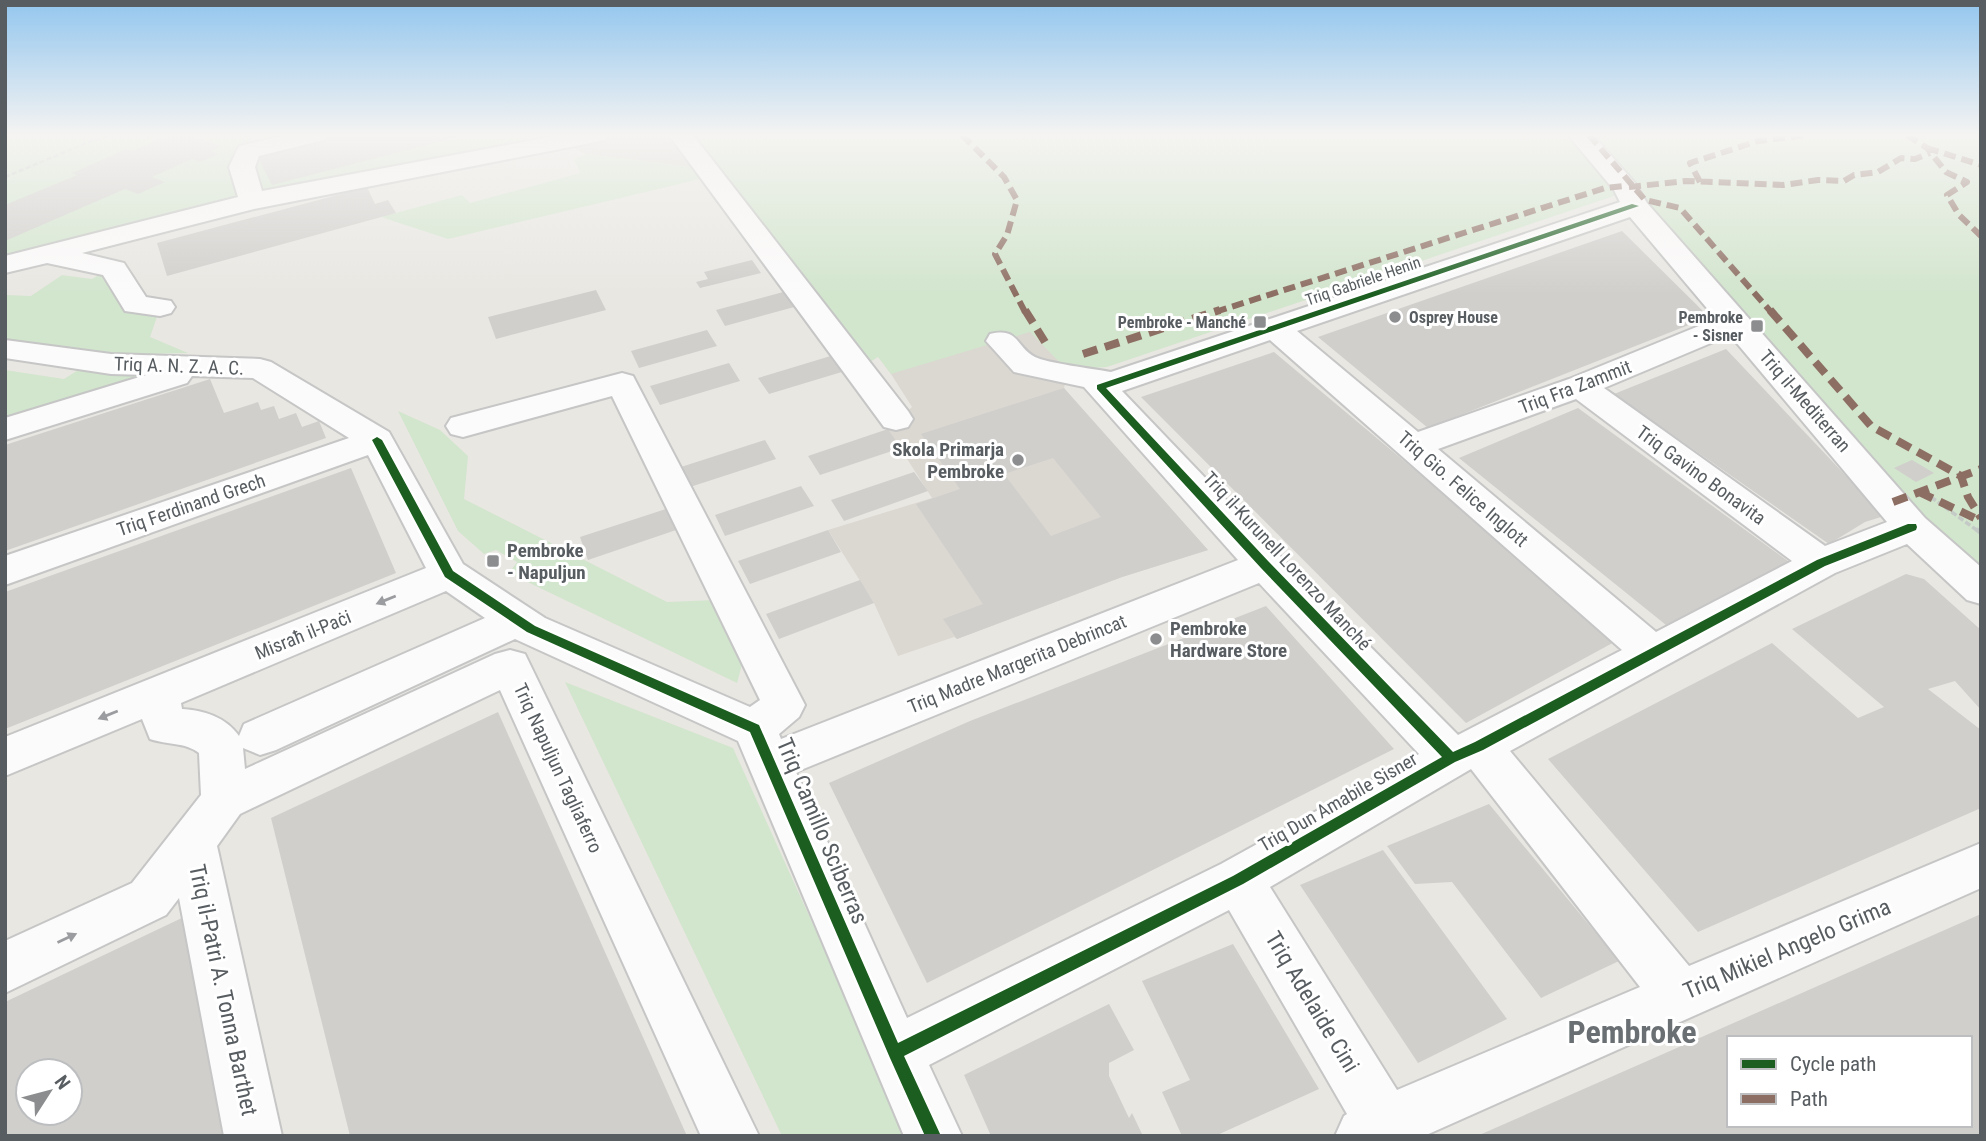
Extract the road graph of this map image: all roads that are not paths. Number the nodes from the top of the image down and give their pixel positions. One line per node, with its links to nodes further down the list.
1 (248, 188): 5 (street)
2 (312, 188): 5 (street)
3 (721, 188): 17 (street)
4 (1627, 188): 6 (street, Triq il-Mediterran)
5 (252, 201): 7 (street)
6 (1635, 206): 10 (street, Triq il-Mediterran); 11 (street, Triq Gabriele Henin)
7 (46, 254): 8 (street); 9 (street)
8 (5, 265)
9 (160, 307)
10 (1735, 322): 16 (street, Triq Fra Zammit); 22 (street, Triq il-Mediterran)
11 (1274, 327): 15 (street, Triq Gabriele Henin); 21 (street, Triq Gio. Felice Inglott)
12 (1001, 341): 15 (street)
13 (5, 349): 14 (street, Triq A. N. Z. A. C.)
14 (205, 366): 19 (street); 20 (street, Triq A. N. Z. A. C.)
15 (1107, 385): 24 (street, Triq il-Kurunell Lorenzo Manché)
16 (1580, 386): 21 (street, Triq Fra Zammit); 23 (street, Triq Gavino Bonavita)
17 (895, 419)
18 (463, 426): 32 (street)
19 (5, 429)
20 (377, 440): 25 (street, Triq Ferdinand Grech); 26 (street)
21 (1413, 446): 29 (street, Triq Gio. Felice Inglott)
22 (1912, 527): 23 (street, Triq Dun Amabile Sisner); 27 (street, Triq il-Mediterran)
23 (1821, 563): 29 (street, Triq Dun Amabile Sisner)
24 (1265, 565): 32 (street, Triq Madre Margerita Debrincat); 33 (street, Triq il-Kurunell Lorenzo Manché)
25 (5, 571)
26 (449, 574): 28 (street); 30 (street, Misraħ il-Paċi, one-way to 30)
27 (1981, 590)
28 (520, 639): 31 (street); 32 (street, Triq Camillo Sciberras); 35 (street); 44 (street, Triq Napuljun Tagliaferro)
29 (1651, 652): 33 (street, Triq Dun Amabile Sisner)
30 (156, 695): 34 (street, Misraħ il-Paċi, one-way to 34); 35 (street)
31 (260, 737)
32 (762, 746): 41 (street, Triq Camillo Sciberras)
33 (1465, 752): 38 (street, Triq Dun Amabile Sisner); 40 (street, Triq il-Kurunell Lorenzo Manché)
34 (5, 757)
35 (225, 800): 36 (street)
36 (193, 845): 39 (street, one-way to 36); 43 (street, Triq il-Patri A. Tonna Barthet)
37 (1981, 865): 40 (street, Triq Mikiel Angelo Grima)
38 (1238, 880): 41 (street, Triq Dun Amabile Sisner); 42 (street, Triq Adelaide Cini)
39 (5, 968)
40 (1679, 995): 42 (street, Triq Mikiel Angelo Grima)
41 (895, 1054): 45 (street, Triq Camillo Sciberras)
42 (1374, 1130)
43 (253, 1136)
44 (730, 1136)
45 (933, 1136)

